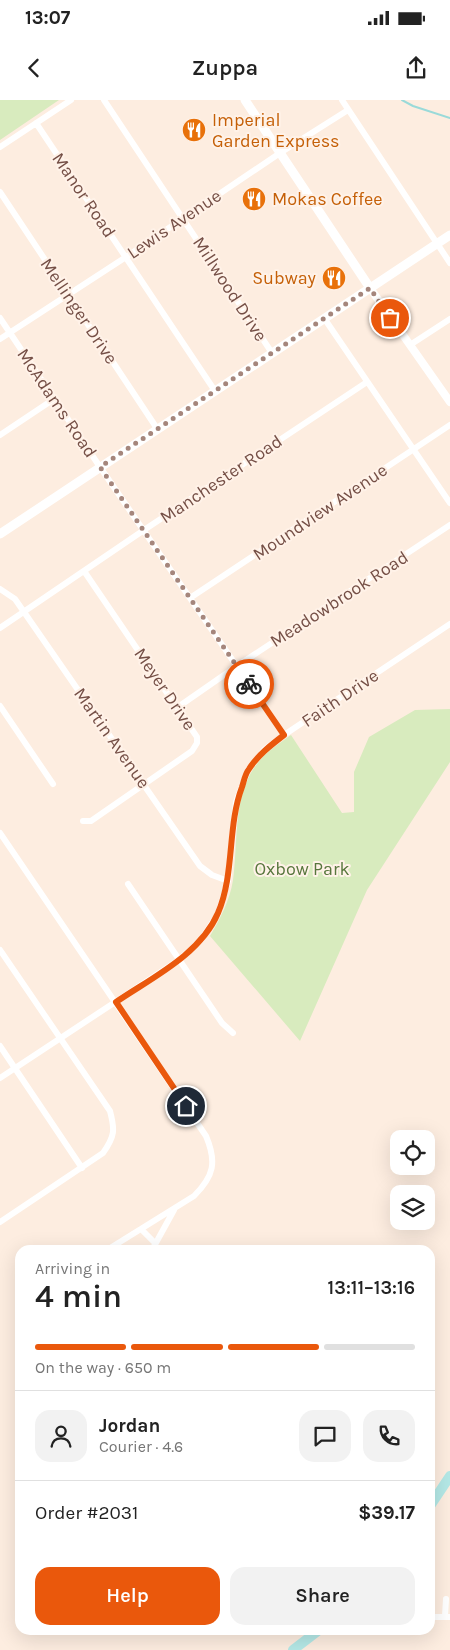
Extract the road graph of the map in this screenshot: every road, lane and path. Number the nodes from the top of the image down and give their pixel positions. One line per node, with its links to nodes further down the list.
1 (72, 100): 6 (street)
2 (104, 100): 10 (street, Millwood Drive)
3 (245, 100): 8 (main road)
4 (342, 100): 5 (street)
5 (348, 110): 8 (street, Lewis Avenue); 12 (street)
6 (36, 124): 7 (street); 13 (street, Manor Road)
7 (0, 147)
8 (280, 152): 10 (street, Lewis Avenue); 15 (main road)
9 (0, 192): 16 (street, Mellinger Drive)
10 (183, 218): 13 (street, Lewis Avenue); 23 (street, Millwood Drive)
11 (450, 235): 12 (main road)
12 (437, 244): 14 (street); 15 (main road)
13 (126, 257): 16 (street, Lewis Avenue); 25 (street, Manor Road)
14 (450, 263)
15 (370, 288): 18 (main road); 22 (street)
16 (68, 294): 20 (street, Lewis Avenue); 29 (street, Mellinger Drive)
17 (0, 318): 20 (street, McAdams Road)
18 (324, 318): 23 (main road); 24 (street)
19 (450, 320): 22 (street)
20 (10, 333): 21 (street, Lewis Avenue); 26 (street, McAdams Road)
21 (0, 339)
22 (410, 345): 27 (street)
23 (272, 353): 25 (main road)
24 (368, 382): 31 (street); 35 (street, Manchester Road)
25 (215, 391): 29 (main road)
26 (54, 399): 30 (street); 32 (street, McAdams Road)
27 (450, 402)
28 (450, 425): 31 (street, Moundview Avenue)
29 (158, 430): 32 (main road)
30 (0, 435)
31 (414, 450): 33 (street); 39 (street, Moundview Avenue)
32 (100, 467): 35 (street, McAdams Road); 36 (main road)
33 (450, 503)
34 (450, 525): 43 (street, Meadowbrook Road)
35 (144, 530): 37 (street, Manchester Road); 39 (street, McAdams Road)
36 (0, 534)
37 (84, 571): 40 (street, Manchester Road); 45 (street, Meyer Drive)
38 (0, 589): 40 (street, Martin Avenue)
39 (190, 598): 43 (street, McAdams Road)
40 (25, 612): 42 (street, Manchester Road); 48 (street, Martin Avenue)
41 (450, 624): 46 (street, Faith Drive)
42 (0, 628)
43 (237, 666): 45 (street, Meadowbrook Road); 46 (street, McAdams Road)
44 (0, 706): 47 (street)
45 (178, 707): 48 (street, Meyer Drive)
46 (284, 735): 51 (street, Faith Drive)
47 (53, 784)
48 (143, 784): 49 (street, Meyer Drive); 51 (street, Martin Avenue)
49 (83, 821)
50 (0, 833): 55 (street)
51 (228, 881): 54 (street, Faith Drive)
52 (128, 884): 54 (street)
53 (0, 950): 57 (street)
54 (179, 960): 55 (street, Faith Drive); 56 (street)
55 (116, 1002): 57 (street, Faith Drive); 62 (street)
56 (233, 1032)
57 (60, 1038): 59 (street, Faith Drive); 61 (street)
58 (0, 1046): 59 (street)
59 (15, 1068): 60 (street, Faith Drive); 61 (street)
60 (0, 1078)
61 (82, 1168): 63 (street)
62 (174, 1209): 64 (street); 65 (street)
63 (0, 1222)
64 (141, 1230): 65 (street); 66 (street)
65 (156, 1243)
66 (116, 1245)
67 (446, 1599): 68 (street)
68 (447, 1616)

